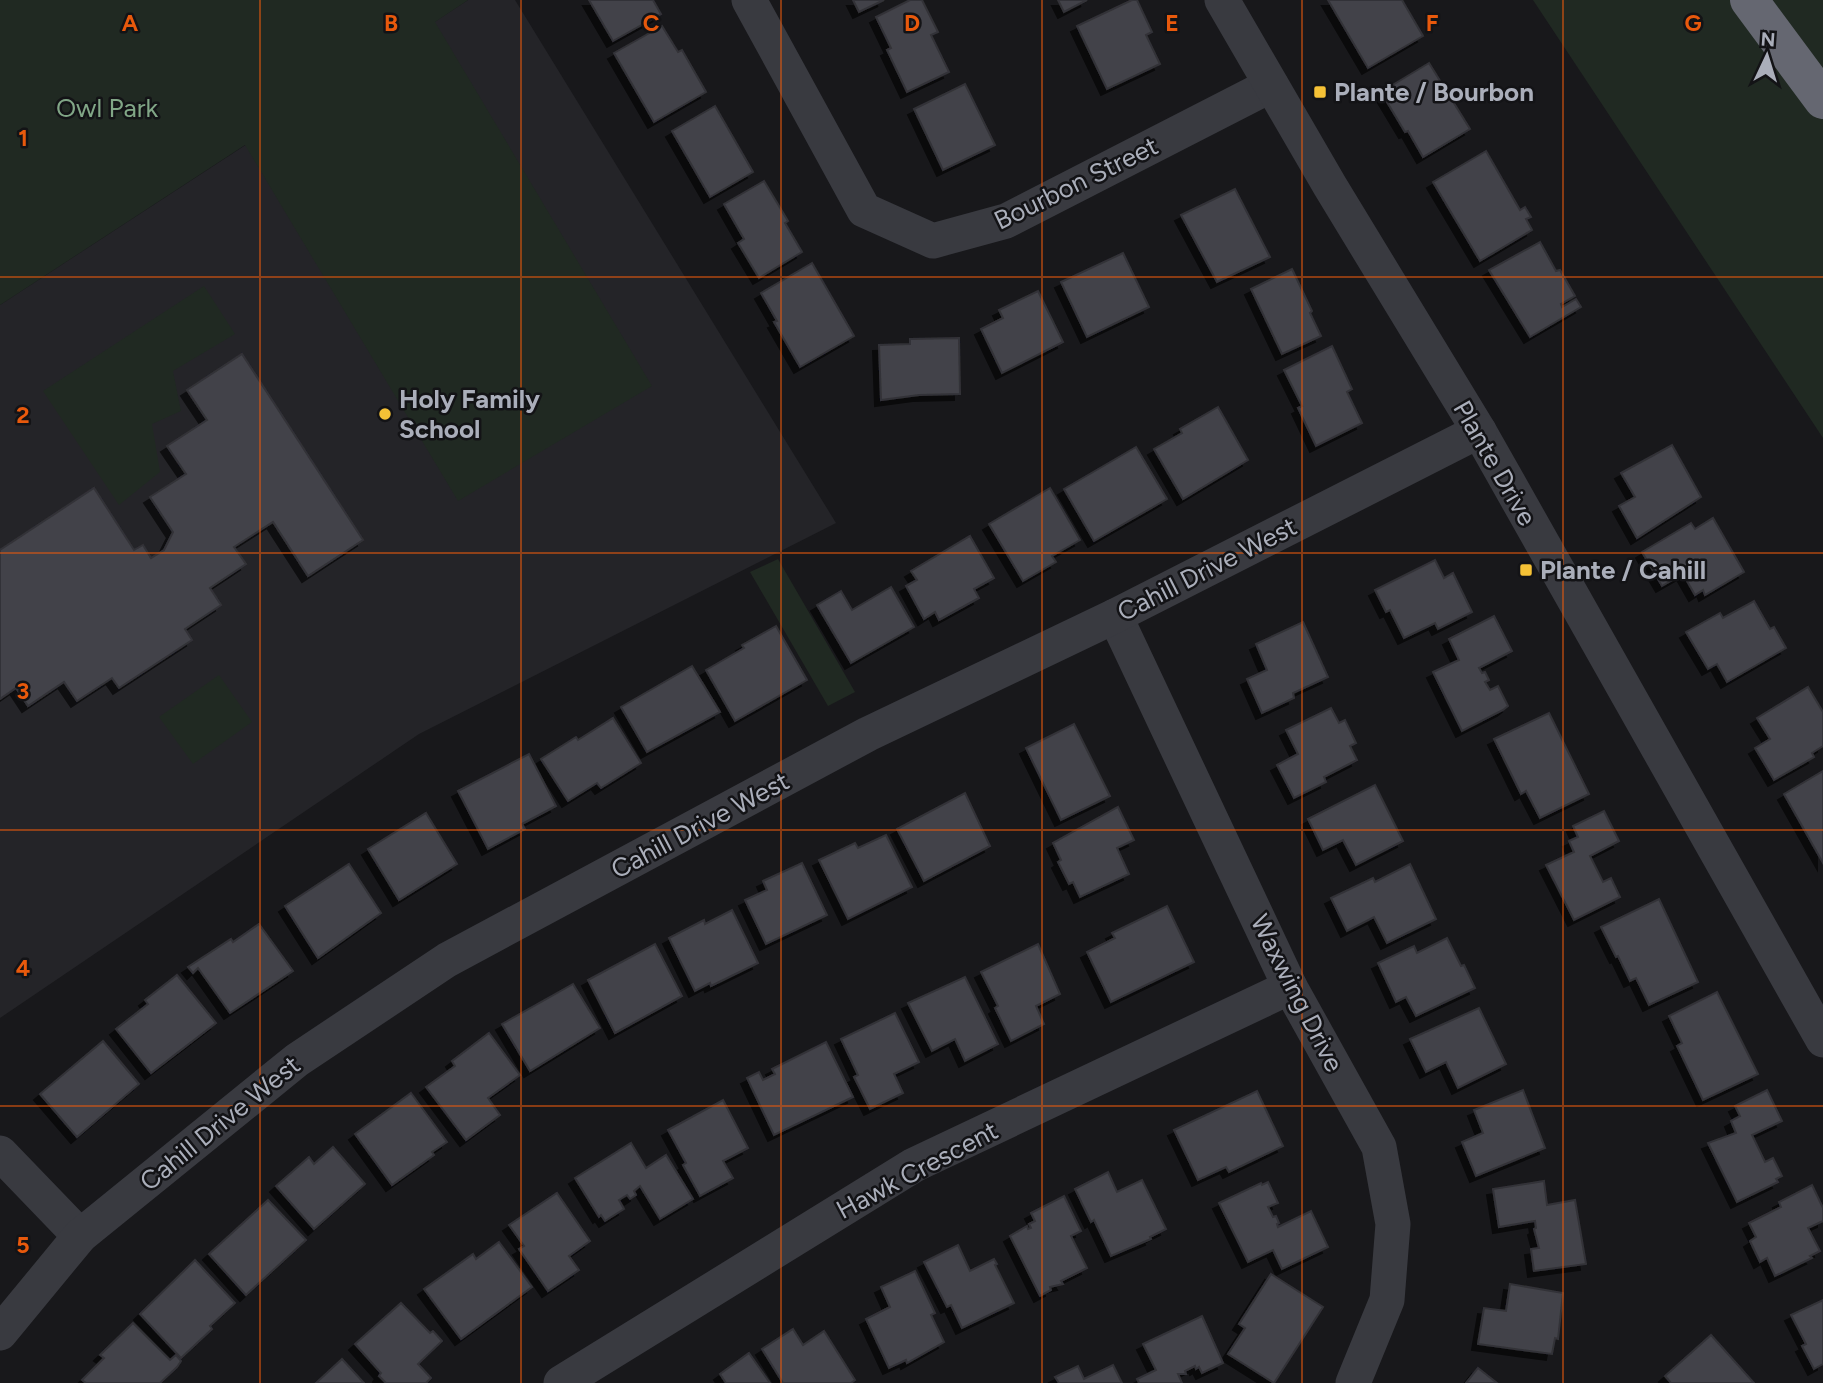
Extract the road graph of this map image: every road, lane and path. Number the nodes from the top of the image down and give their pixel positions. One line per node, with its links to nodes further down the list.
1 (749, 0): 6 (street, Bourbon Street)
2 (1222, 0): 6 (street, Plante Drive)
3 (1749, 0): 7 (highway)
4 (1759, 0): 5 (highway)
5 (1823, 73)
6 (1271, 85): 8 (street, Plante Drive)
7 (1823, 100)
8 (1479, 431): 9 (street, Cahill Drive West); 11 (street, Plante Drive)
9 (1115, 616): 10 (street, Waxwing Drive); 13 (street, Cahill Drive West)
10 (1290, 987): 15 (street, Hawk Crescent); 16 (street, Waxwing Drive)
11 (1823, 1040)
12 (0, 1153): 13 (street)
13 (80, 1236): 14 (street, Cahill Drive West)
14 (0, 1333)
15 (561, 1383)
16 (1353, 1383)

